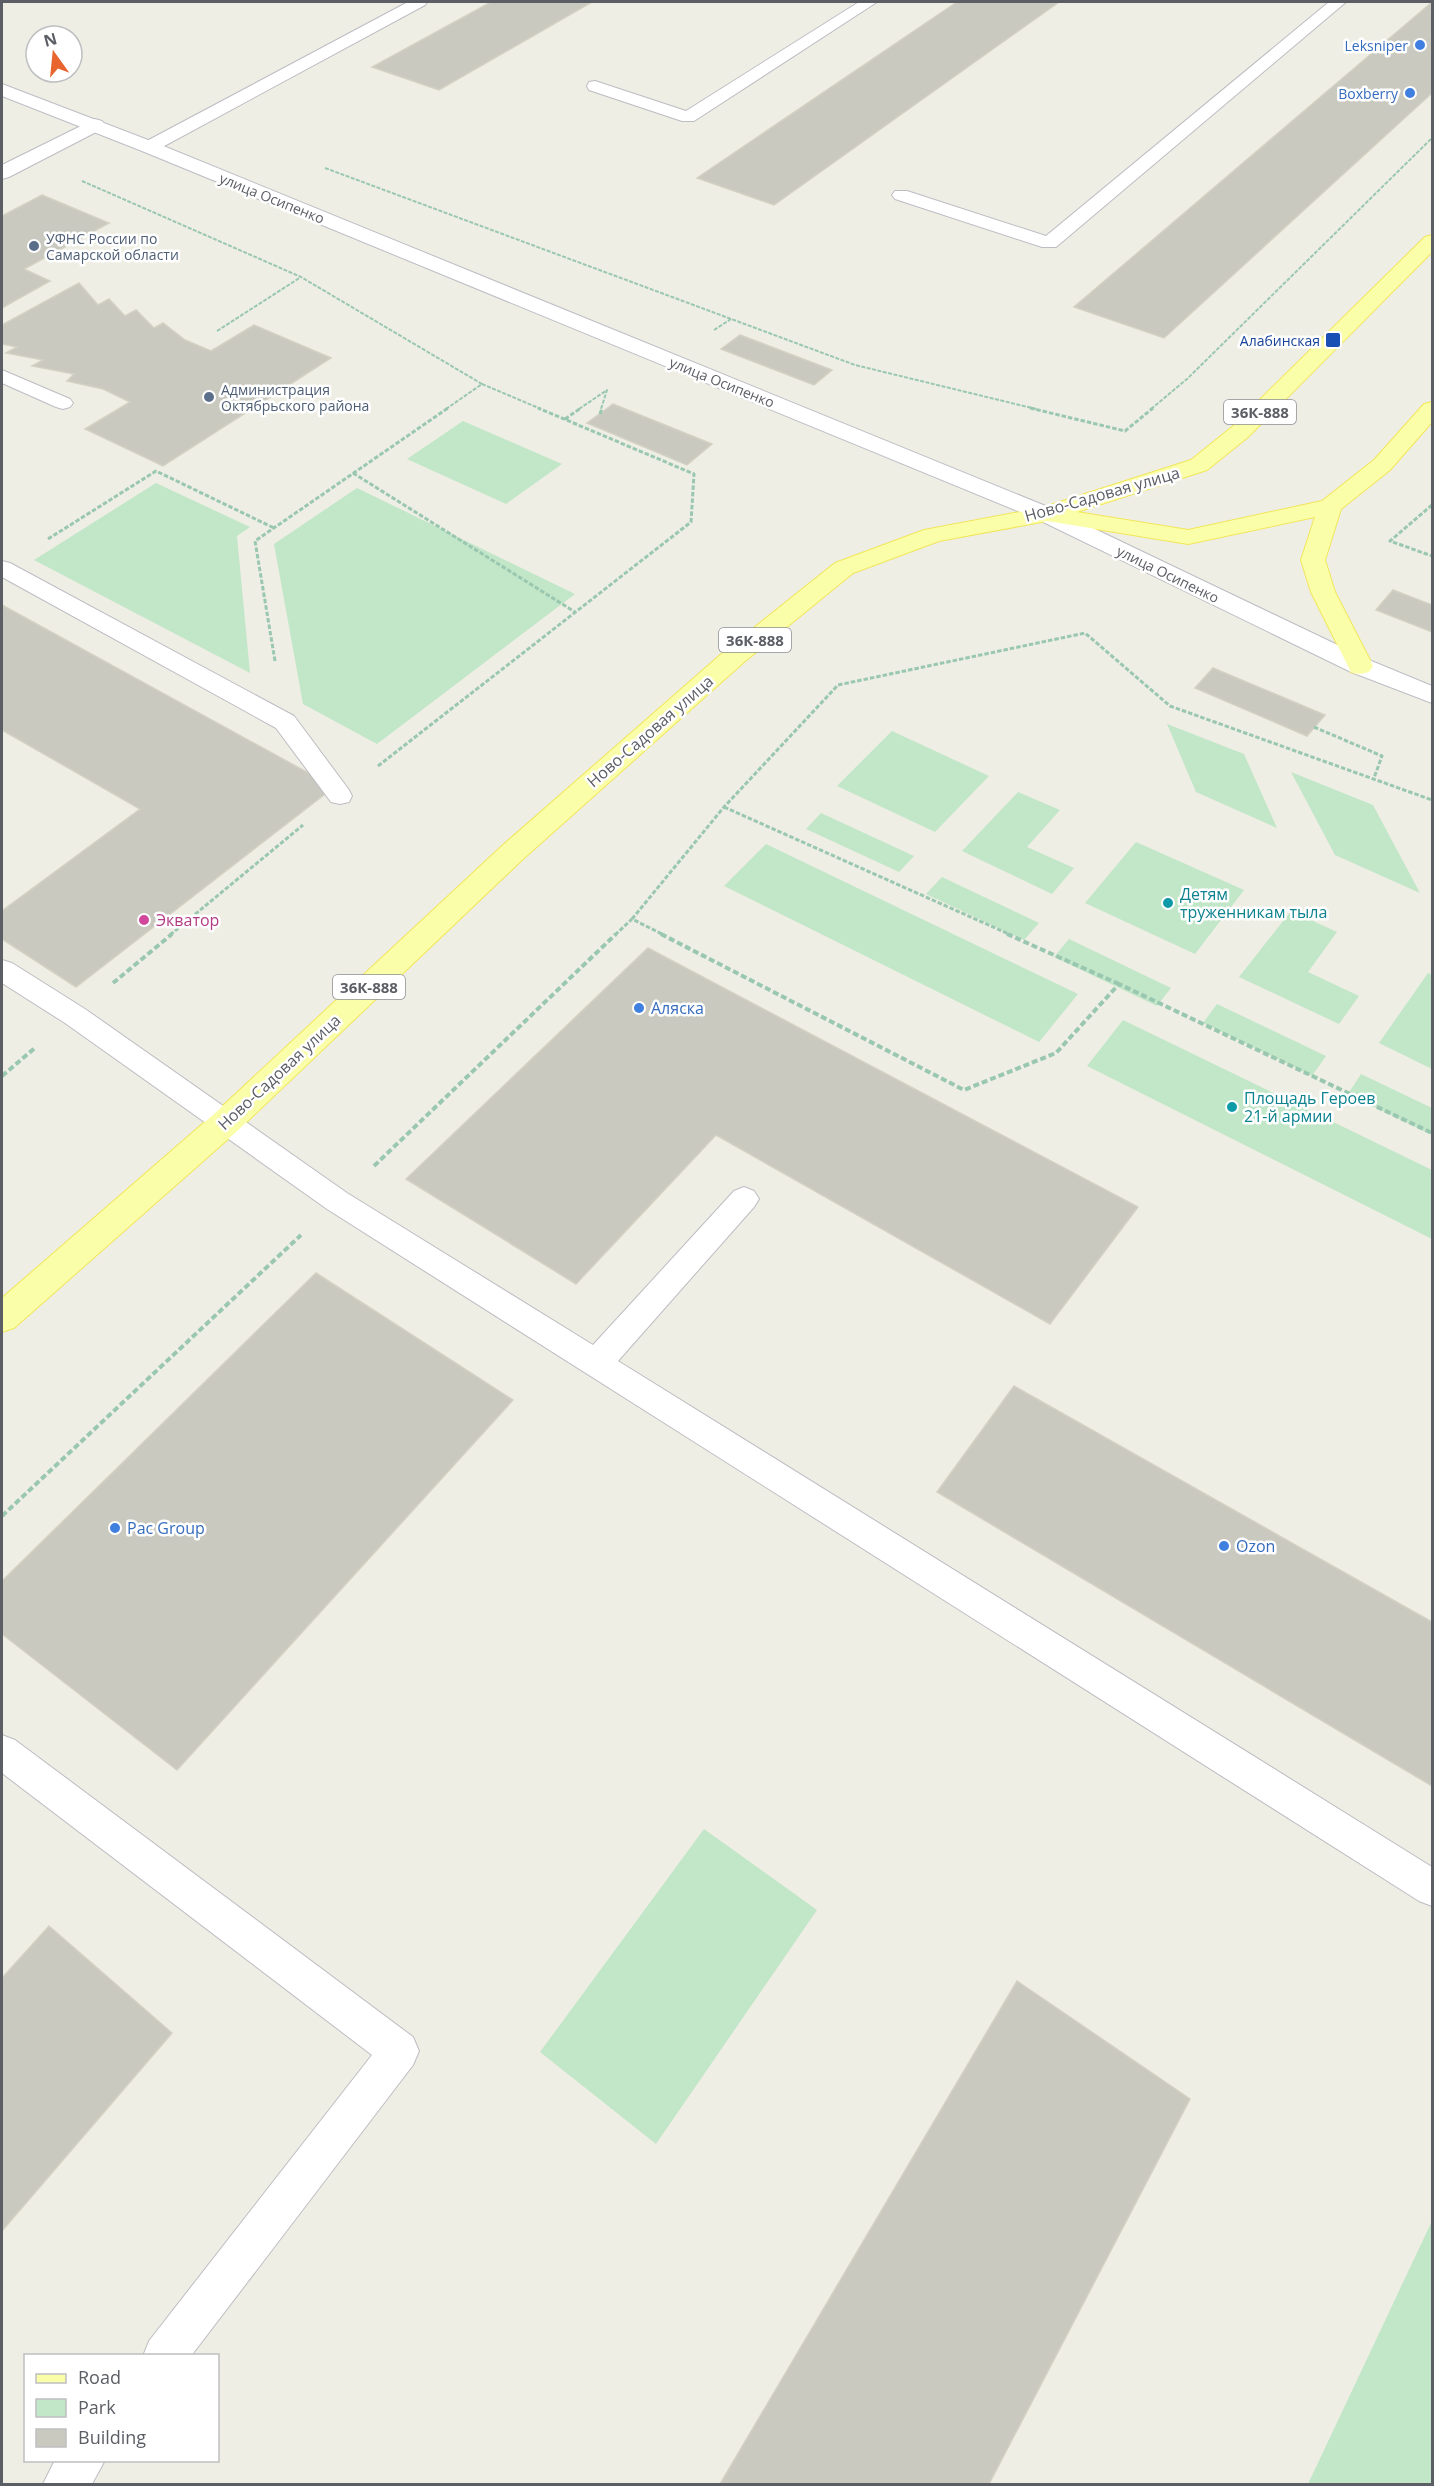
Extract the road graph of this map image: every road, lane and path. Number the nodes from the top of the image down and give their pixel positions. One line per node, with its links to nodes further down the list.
1 (419, 2): 8 (lane)
2 (869, 2): 4 (lane)
3 (1338, 2): 12 (lane)
4 (595, 86)
5 (2, 90): 6 (main road, улица Осипенко)
6 (94, 125): 8 (main road, улица Осипенко); 10 (main road)
7 (1432, 138): 9 (path)
8 (149, 147): 25 (main road, улица Осипенко)
9 (320, 166)
10 (2, 173)
11 (79, 180): 14 (path)
12 (901, 195)
13 (1432, 241): 25 (main road, Ново-Садовая улица / 36К-888)
14 (302, 277): 15 (path); 17 (path)
15 (217, 331)
16 (2, 376): 18 (lane)
17 (482, 384): 21 (path); 22 (path)
18 (63, 403)
19 (1432, 409): 24 (main road, 36К-888)
20 (600, 414): 21 (path)
21 (565, 419): 29 (path)
22 (353, 473): 26 (path); 29 (path)
23 (1432, 505): 27 (path)
24 (1330, 506): 25 (main road, 36К-888); 30 (main road)
25 (1045, 514): 30 (main road, улица Осипенко); 43 (main road, Ново-Садовая улица / 36К-888)
26 (274, 528): 28 (path); 32 (path)
27 (1432, 556)
28 (2, 568): 32 (lane)
29 (575, 612): 35 (path)
30 (1359, 666): 31 (main road, улица Осипенко)
31 (1432, 695)
32 (285, 722): 35 (lane)
33 (1314, 727): 34 (path)
34 (1374, 778): 36 (path); 37 (path)
35 (340, 796): 41 (path)
36 (1432, 800)
37 (724, 807): 38 (path); 40 (path)
38 (632, 919): 40 (path); 46 (path)
39 (2, 970): 41 (lane)
40 (1119, 984): 44 (path)
41 (75, 1016): 42 (path); 43 (lane)
42 (2, 1076)
43 (225, 1123): 46 (lane); 47 (main road, Ново-Садовая улица / 36К-888)
44 (1432, 1133)
45 (744, 1199): 48 (lane)
46 (337, 1201): 48 (lane); 49 (path)
47 (2, 1318)
48 (596, 1363): 51 (lane)
49 (2, 1516)
50 (2, 1752): 52 (lane)
51 (1432, 1888)
52 (165, 2354)
53 (81, 2462): 54 (lane)
54 (64, 2484)

